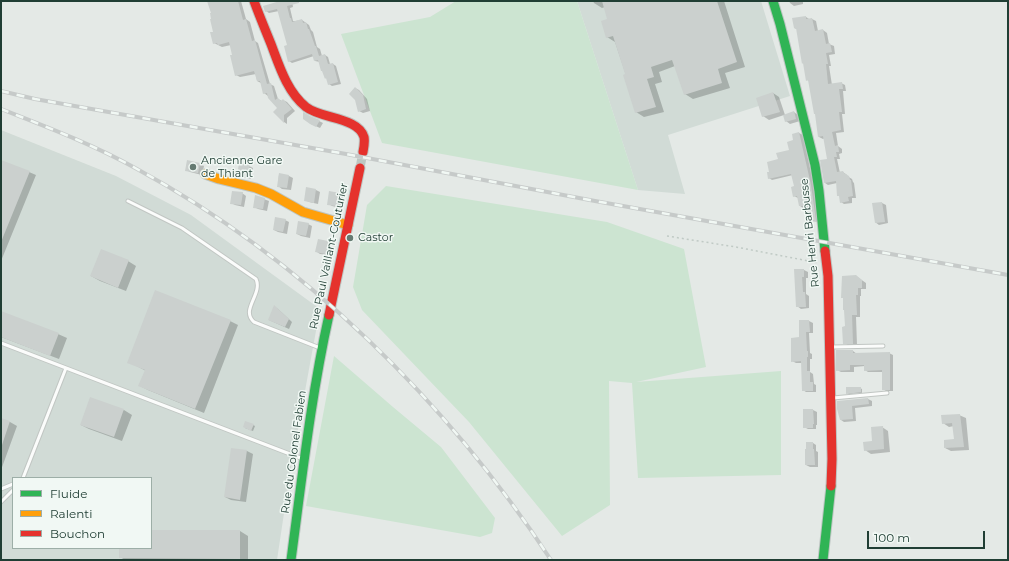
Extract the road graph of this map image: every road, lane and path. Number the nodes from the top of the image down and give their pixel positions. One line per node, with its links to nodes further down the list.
1 (254, 1): 3 (street)
2 (773, 1): 9 (street, Rue Henri Barbusse)
3 (363, 152)
4 (360, 168): 7 (street, Rue Paul Vaillant-Couturier)
5 (205, 174): 7 (street)
6 (128, 202): 13 (lane)
7 (348, 225): 13 (street, Rue Paul Vaillant-Couturier)
8 (667, 236): 9 (path)
9 (827, 264): 12 (street, Rue Henri Barbusse)
10 (1, 343): 14 (lane)
11 (883, 346): 12 (lane)
12 (830, 347): 16 (street, Rue Henri Barbusse)
13 (321, 348): 17 (street, Rue du Colonel Fabien)
14 (66, 368): 17 (lane); 18 (lane)
15 (888, 393): 16 (lane)
16 (831, 398): 24 (street, Rue Henri Barbusse)
17 (304, 460): 23 (street, Rue du Colonel Fabien)
18 (23, 477)
19 (12, 484): 20 (lane)
20 (1, 489)
21 (12, 491): 22 (lane)
22 (1, 502)
23 (291, 560)
24 (822, 560)

